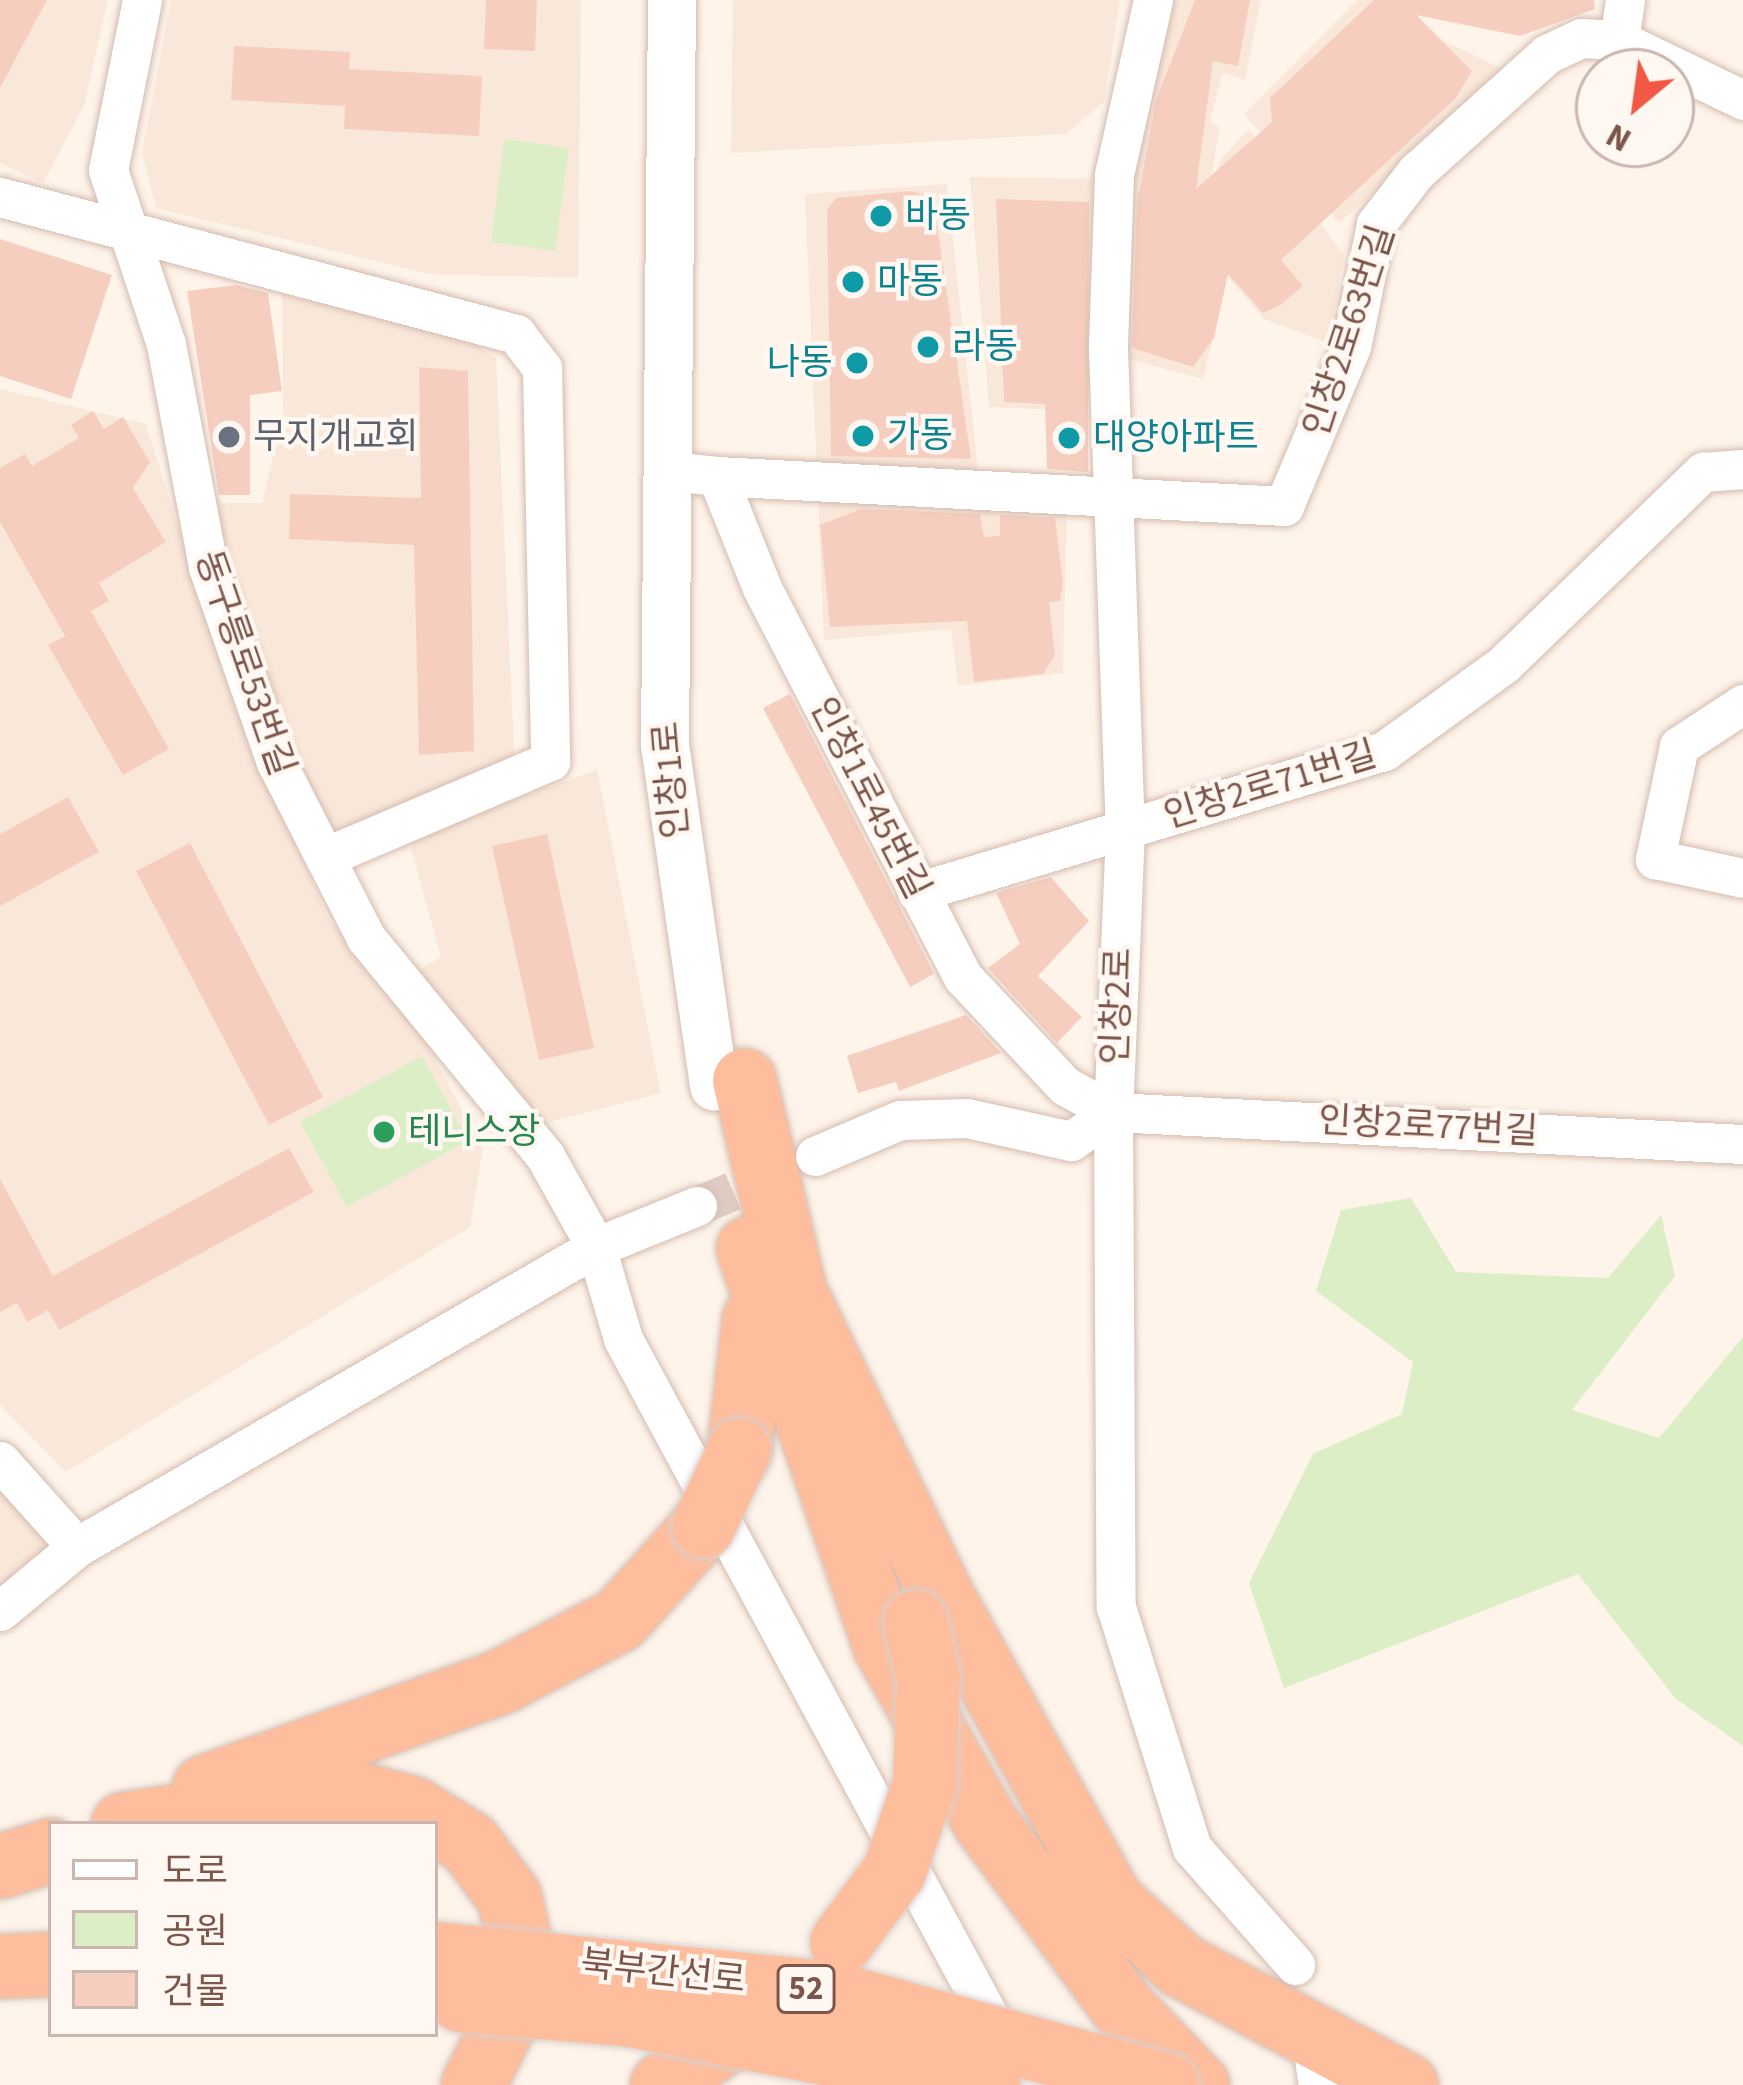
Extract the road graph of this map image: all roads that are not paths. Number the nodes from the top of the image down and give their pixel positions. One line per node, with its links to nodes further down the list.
1 (142, 0): 8 (street, 동구릉로53번길)
2 (672, 0): 10 (street, 인창1로)
3 (1153, 0): 12 (street, 인창2로)
4 (1625, 0): 5 (street)
5 (1618, 40): 6 (street); 12 (street, 인창2로63번길)
6 (1743, 100)
7 (0, 197): 8 (street)
8 (134, 230): 15 (street, 동구릉로53번길); 15 (street)
9 (1743, 469): 14 (street, 인창2로71번길)
10 (669, 471): 11 (street); 18 (street, 인창1로)
11 (717, 476): 12 (street); 17 (street, 인창1로45번길)
12 (1119, 502): 14 (street, 인창2로)
13 (1743, 704): 16 (street)
14 (1125, 830): 17 (street, 인창2로71번길); 19 (street, 인창2로)
15 (325, 857): 23 (street, 동구릉로53번길)
16 (1743, 878)
17 (917, 892): 19 (street, 인창1로45번길)
18 (729, 1084): 24 (highway); 25 (highway)
19 (1113, 1112): 20 (street, 인창2로77번길); 21 (street); 35 (street, 인창2로)
20 (1743, 1144)
21 (815, 1156)
22 (697, 1206): 23 (street)
23 (596, 1246): 27 (street); 43 (street, 동구릉로53번길)
24 (748, 1248): 29 (highway, bridge); 45 (highway)
25 (794, 1291): 41 (highway, bridge); 46 (highway)
26 (0, 1461): 27 (street)
27 (77, 1547): 28 (street)
28 (0, 1611)
29 (138, 1818): 30 (highway)
30 (433, 1821)
31 (438, 1824): 40 (highway)
32 (48, 1851): 33 (highway)
33 (0, 1866)
34 (48, 1964): 36 (highway)
35 (1295, 1965)
36 (0, 1966)
37 (443, 1984): 42 (highway, 북부간선로 / 52, bridge); 44 (highway, 북부간선로 / 52, bridge)
38 (48, 2006): 39 (highway)
39 (0, 2009)
40 (472, 2085)
41 (662, 2085)
42 (988, 2085)
43 (1017, 2085)
44 (1166, 2085)
45 (1197, 2085)
46 (1406, 2085)

